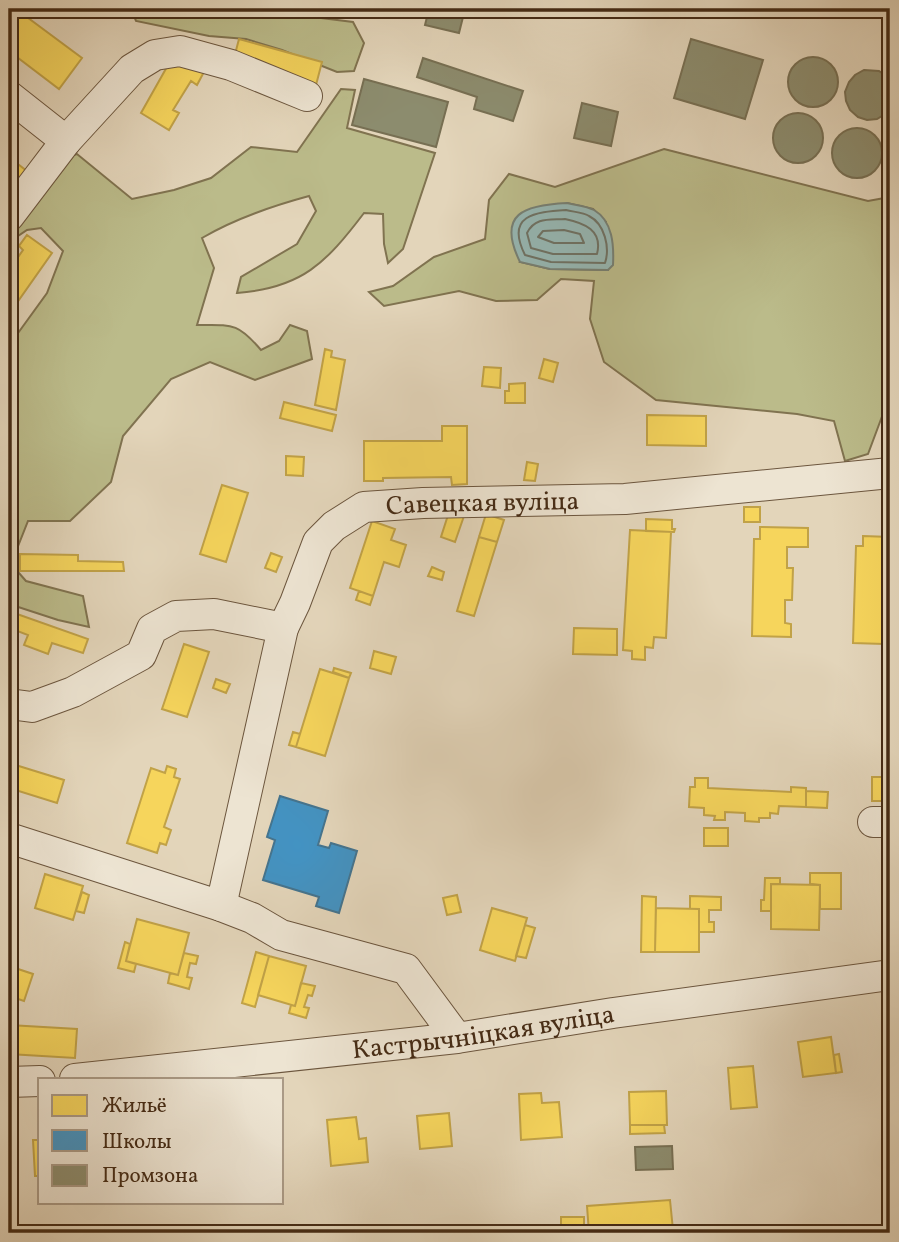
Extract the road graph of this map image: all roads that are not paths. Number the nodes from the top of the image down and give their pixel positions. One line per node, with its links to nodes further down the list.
1 (9, 96): 3 (street)
2 (307, 96): 3 (street)
3 (66, 141): 4 (street)
4 (9, 216)
5 (890, 474): 6 (street, Савецкая вуліца)
6 (284, 628): 7 (street); 9 (street, Савецкая вуліца)
7 (9, 704)
8 (9, 838): 9 (street)
9 (221, 906): 11 (street)
10 (890, 975): 11 (street, Кастрычніцкая вуліца)
11 (457, 1038): 12 (street, Кастрычніцкая вуліца)
12 (84, 1078)
13 (38, 1081): 14 (street)
14 (9, 1082)

